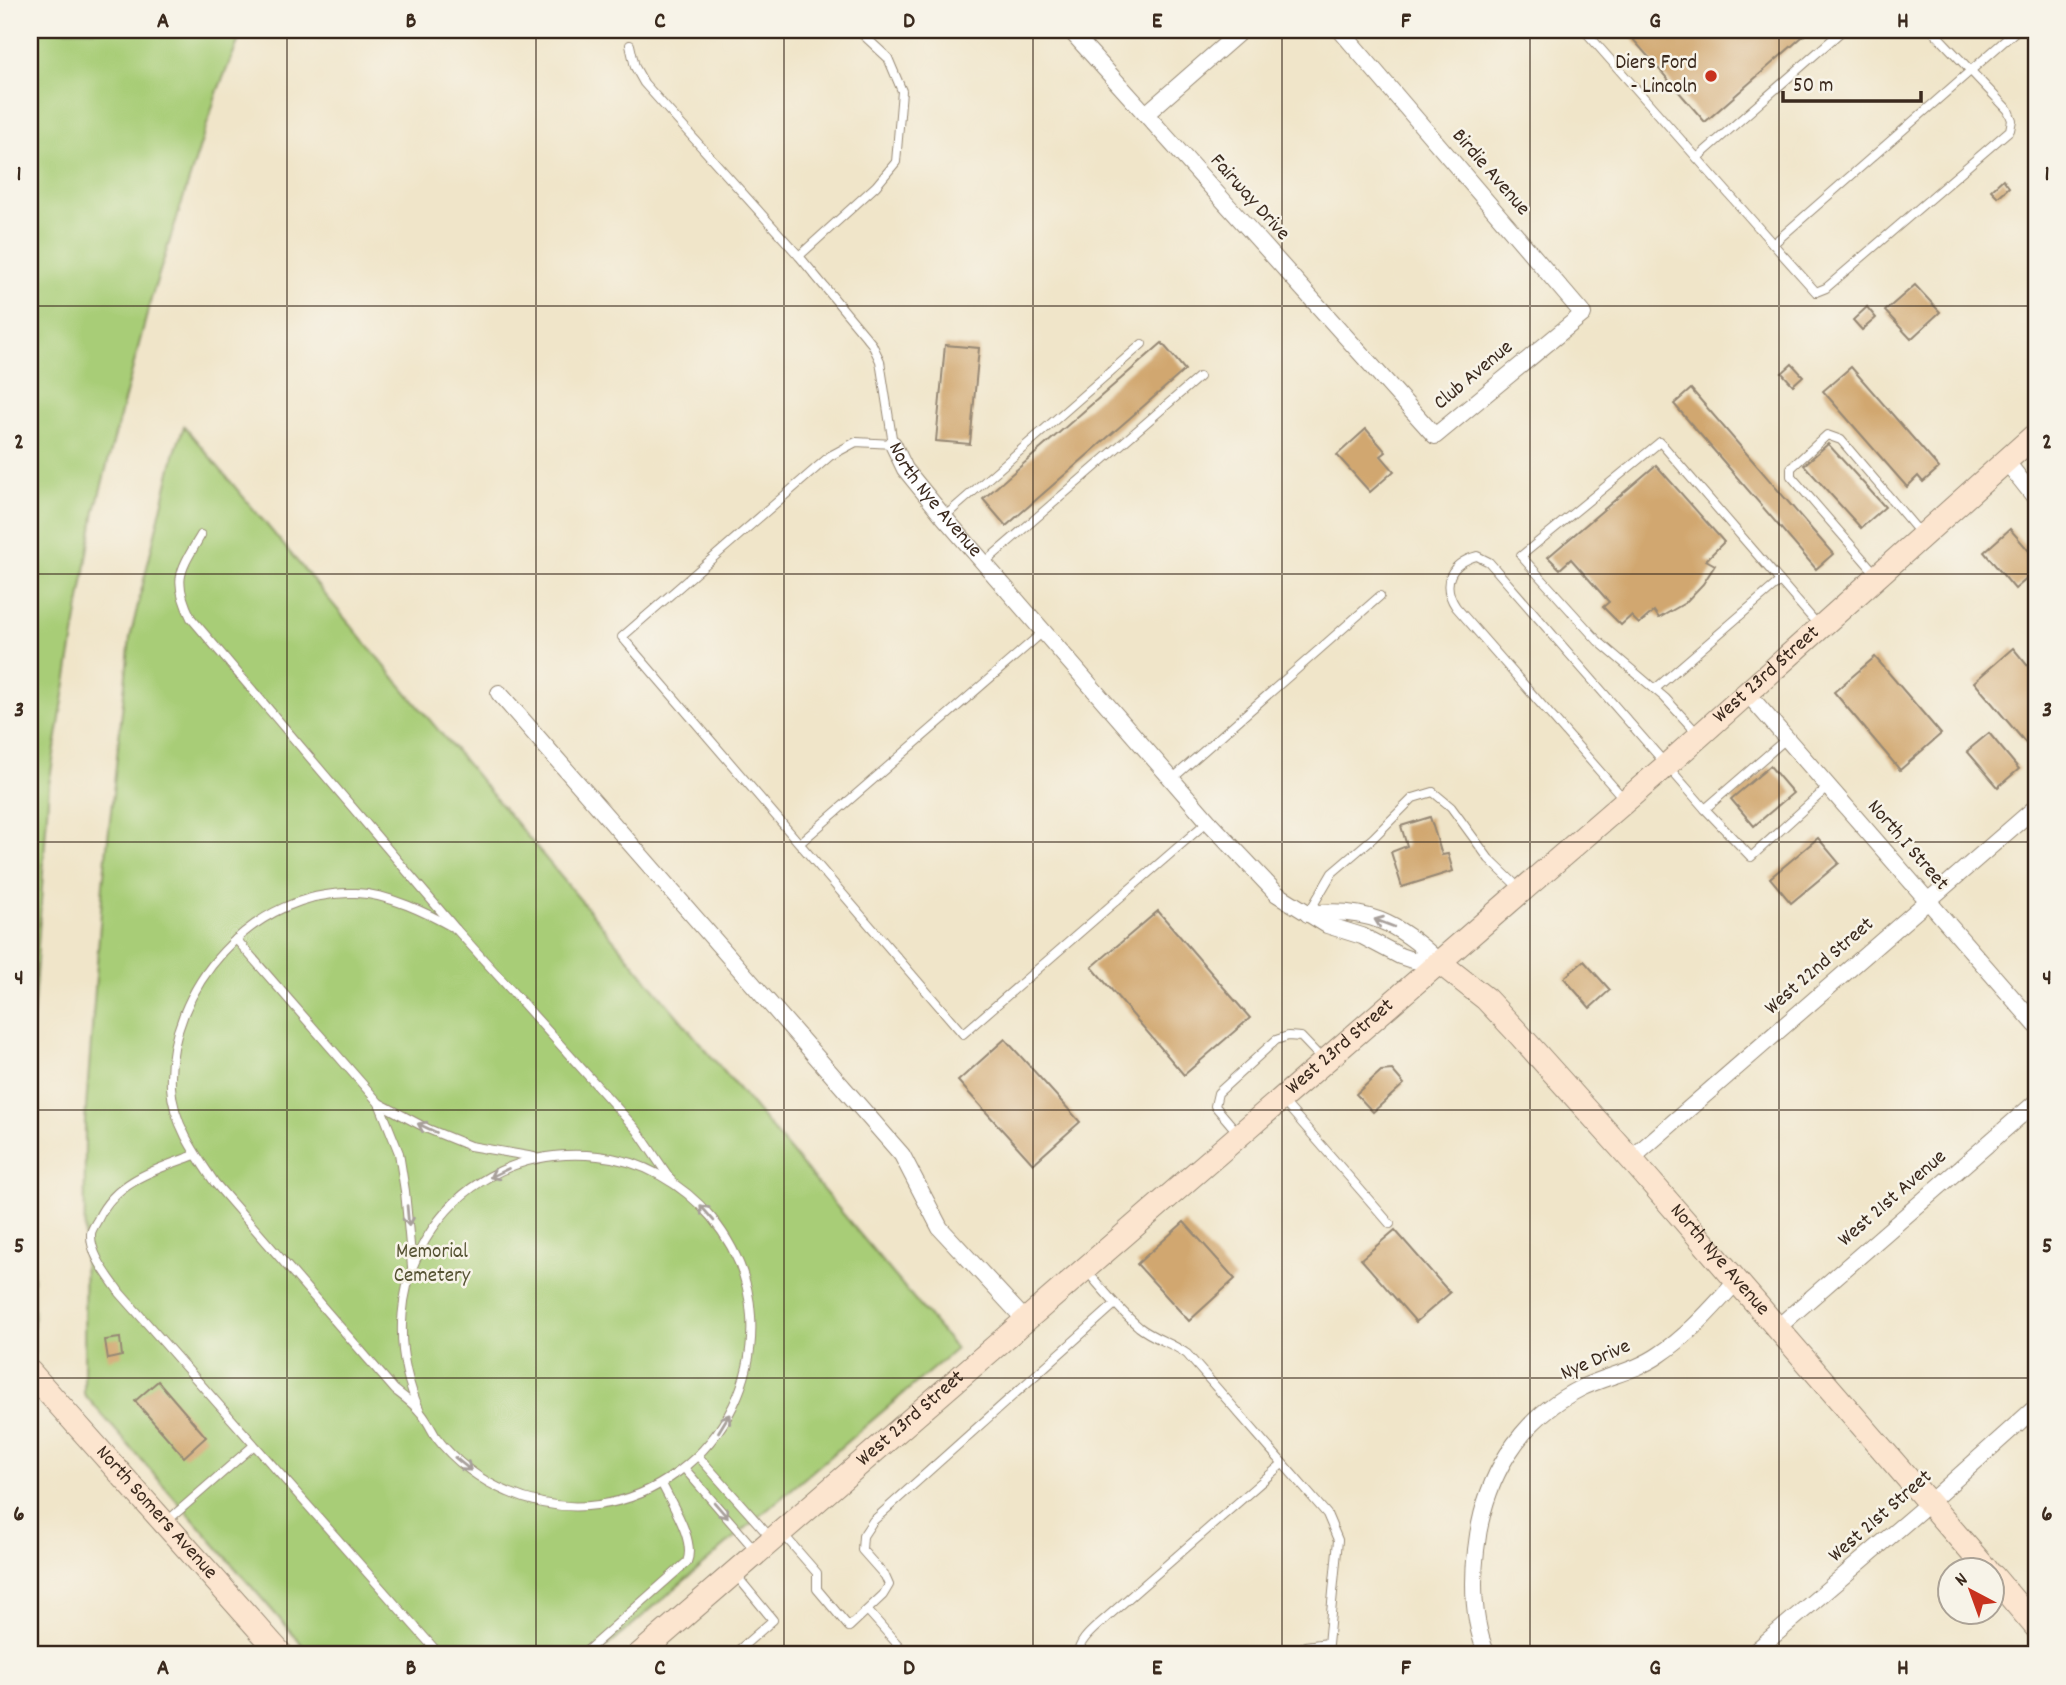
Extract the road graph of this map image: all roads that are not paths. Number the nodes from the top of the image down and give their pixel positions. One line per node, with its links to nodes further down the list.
1 (858, 30): 14 (lane)
2 (1070, 30): 11 (street, Fairway Drive)
3 (1242, 30): 11 (street)
4 (1340, 30): 15 (street, Birdie Avenue)
5 (1584, 30): 12 (lane)
6 (1843, 30): 12 (lane)
7 (1932, 30): 10 (lane)
8 (2017, 30): 10 (lane)
9 (630, 46): 14 (lane, North Nye Avenue)
10 (1971, 70): 13 (lane); 13 (lane)
11 (1146, 114): 18 (street, Fairway Drive)
12 (1697, 158): 13 (lane)
13 (1773, 244)
14 (799, 256): 20 (lane, North Nye Avenue)
15 (1553, 339): 18 (street, Club Avenue)
16 (1142, 344): 23 (lane)
17 (1199, 377): 26 (lane)
18 (1396, 393)
19 (2036, 434): 21 (main road, West 23rd Street)
20 (893, 444): 23 (street, North Nye Avenue); 44 (lane)
21 (2006, 461): 22 (street); 25 (main road, West 23rd Street)
22 (2036, 499)
23 (944, 517): 26 (street, North Nye Avenue)
24 (201, 535): 48 (lane)
25 (1922, 536): 27 (main road, West 23rd Street); 27 (lane)
26 (984, 563): 31 (street, North Nye Avenue)
27 (1877, 576): 30 (main road, West 23rd Street)
28 (1780, 581): 30 (lane); 32 (lane); 32 (lane)
29 (1380, 596): 38 (lane)
30 (1820, 627): 34 (main road, West 23rd Street)
31 (1044, 632): 38 (street, North Nye Avenue); 44 (lane)
32 (1655, 689): 35 (lane)
33 (499, 693): 66 (street)
34 (1747, 693): 35 (main road, West 23rd Street); 36 (street, North I Street)
35 (1700, 736): 37 (main road, West 23rd Street)
36 (1786, 739): 39 (street, North I Street); 42 (lane)
37 (1667, 765): 40 (main road, West 23rd Street); 40 (lane); 42 (lane)
38 (1172, 779): 43 (street, North Nye Avenue)
39 (1828, 787): 42 (lane); 46 (street, North I Street)
40 (1626, 800): 45 (main road, West 23rd Street)
41 (2036, 807): 46 (street, West 22nd Street)
42 (1706, 809)
43 (1208, 821): 44 (lane); 47 (street, North Nye Avenue)
44 (800, 843)
45 (1521, 890): 47 (lane); 50 (main road, West 23rd Street)
46 (1927, 902): 51 (street, North I Street); 59 (street, West 22nd Street)
47 (1308, 914): 50 (street, North Nye Avenue); 50 (street, North Nye Avenue, one-way to 47)
48 (456, 929): 49 (lane); 60 (lane)
49 (236, 939): 55 (lane); 57 (lane)
50 (1439, 962): 52 (main road, West 23rd Street); 59 (main road, North Nye Avenue)
51 (2036, 1025)
52 (1325, 1061): 53 (main road, West 23rd Street); 56 (lane)
53 (1281, 1099): 56 (main road, West 23rd Street); 61 (lane)
54 (2036, 1102): 67 (street, West 21st Avenue)
55 (379, 1104): 58 (lane, one-way to 55); 62 (lane, one-way to 62)
56 (1240, 1135): 63 (main road, West 23rd Street)
57 (195, 1155): 70 (lane); 71 (lane)
58 (539, 1158): 60 (lane); 62 (lane, one-way to 62)
59 (1631, 1159): 64 (main road, North Nye Avenue)
60 (673, 1182): 72 (lane, one-way to 60)
61 (1390, 1224)
62 (412, 1268): 70 (lane)
63 (1085, 1269): 65 (lane); 66 (main road, West 23rd Street)
64 (1736, 1282): 67 (main road, North Nye Avenue); 94 (street, Nye Drive)
65 (1115, 1304): 73 (lane); 82 (lane)
66 (1026, 1321): 78 (main road, West 23rd Street)
67 (1777, 1328): 76 (main road, North Nye Avenue)
68 (30, 1372): 77 (main road, North Somers Avenue)
69 (2036, 1407): 76 (street, West 21st Street)
70 (420, 1411): 75 (lane, one-way to 75)
71 (253, 1446): 77 (lane); 86 (lane)
72 (698, 1456): 74 (lane); 78 (lane)
73 (1282, 1464): 84 (lane); 91 (lane)
74 (684, 1468): 75 (lane); 78 (lane, one-way to 78)
75 (662, 1484): 87 (lane)
76 (1930, 1503): 79 (main road, North Nye Avenue); 95 (street, West 21st Street)
77 (164, 1524): 85 (main road, North Somers Avenue)
78 (771, 1542): 80 (main road, West 23rd Street); 82 (lane)
79 (1975, 1556)
80 (735, 1574): 88 (main road, West 23rd Street); 89 (lane)
81 (2007, 1593): 83 (main road)
82 (868, 1611): 90 (lane)
83 (2036, 1627)
84 (1328, 1643): 92 (lane); 93 (lane)
85 (281, 1655)
86 (440, 1655)
87 (582, 1655)
88 (639, 1655)
89 (733, 1655)
90 (906, 1655)
91 (1078, 1655)
92 (1285, 1655)
93 (1327, 1655)
94 (1487, 1655)
95 (1751, 1655)

